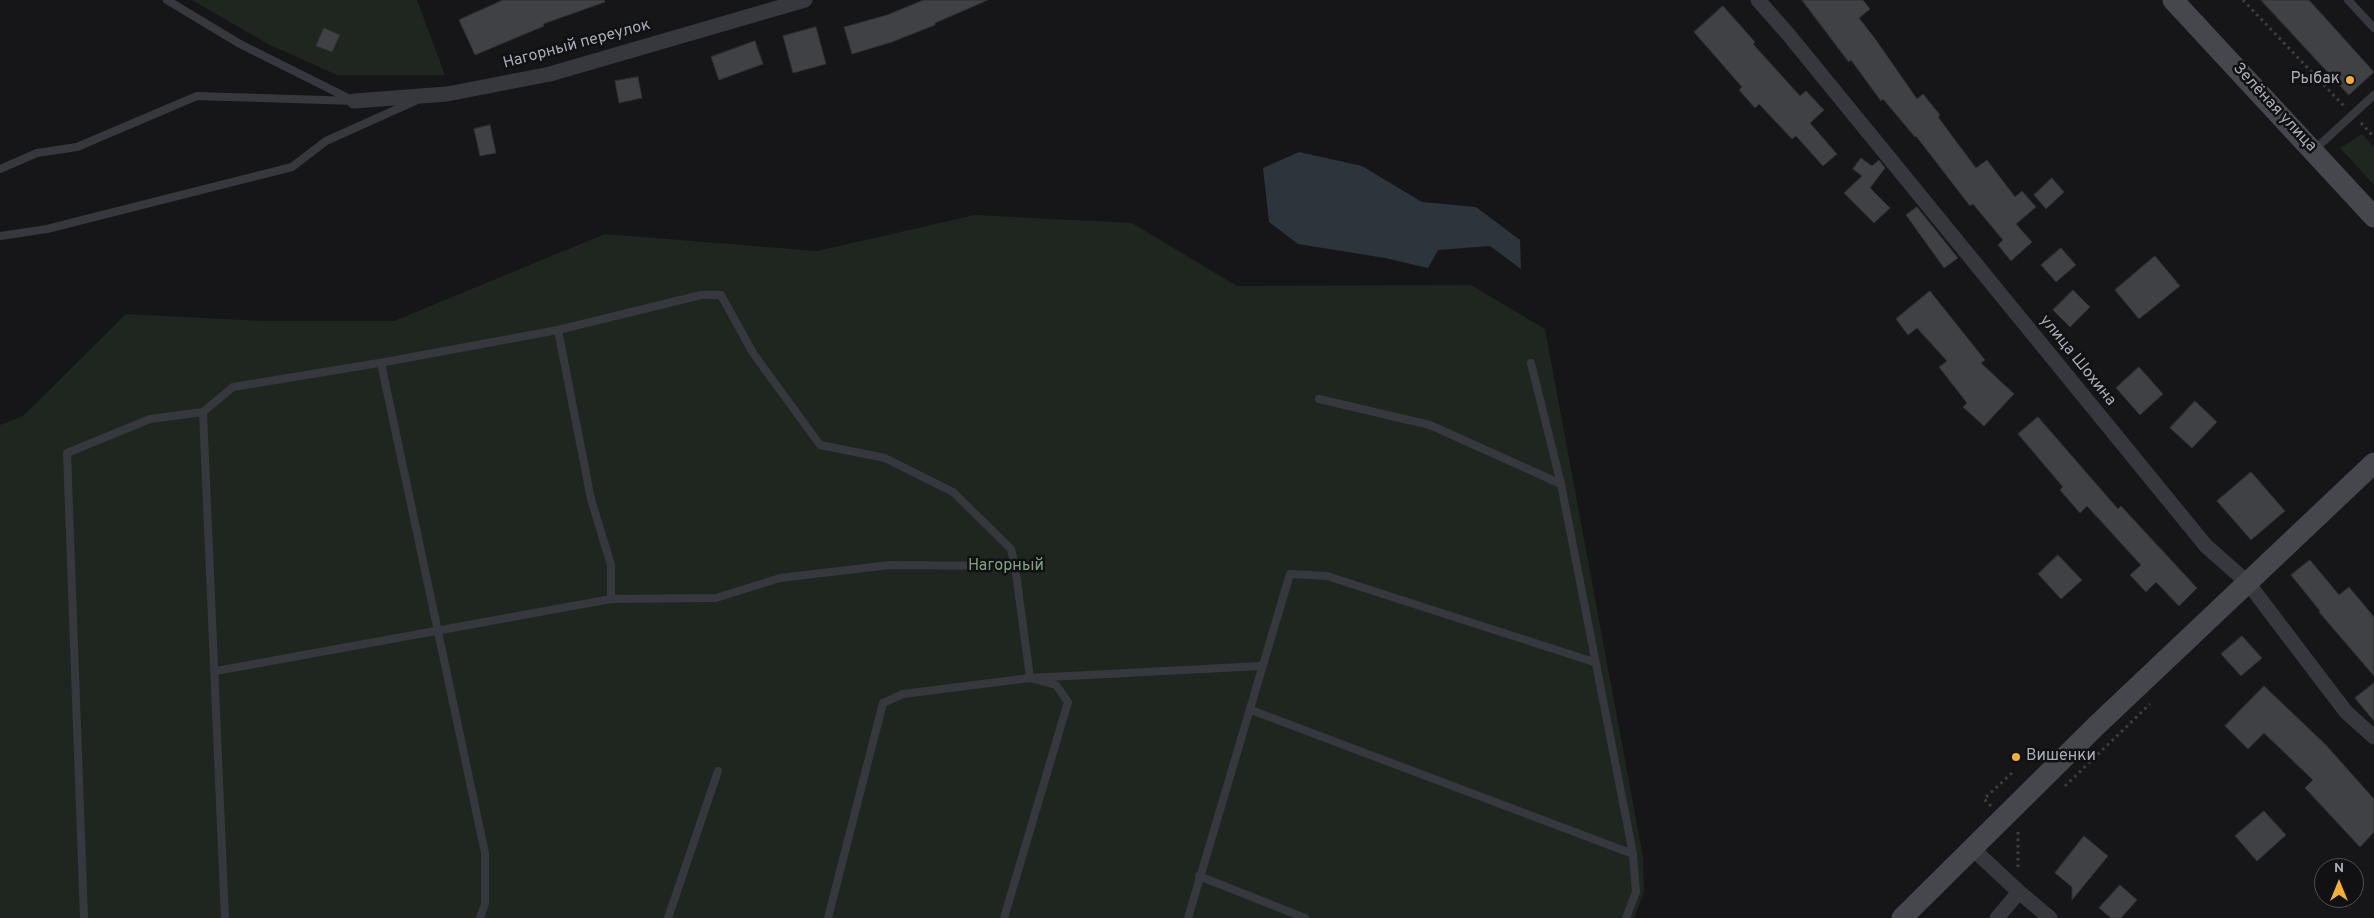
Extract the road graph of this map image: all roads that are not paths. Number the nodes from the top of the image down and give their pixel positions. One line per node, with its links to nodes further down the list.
1 (167, 0): 9 (lane)
2 (804, 0): 9 (street, Нагорный переулок)
3 (1758, 0): 24 (street, улица Шохина)
4 (2173, 0): 10 (main road, Зелёная улица)
5 (2348, 0): 6 (lane)
6 (2374, 28)
7 (2374, 95): 10 (lane)
8 (416, 100): 15 (lane)
9 (356, 101): 11 (lane)
10 (2314, 150): 12 (main road, Зелёная улица)
11 (0, 169)
12 (2353, 194): 13 (main road); 14 (main road, Зелёная улица)
13 (2374, 210)
14 (2374, 217)
15 (0, 236)
16 (558, 330): 17 (lane); 23 (lane); 25 (lane)
17 (381, 363): 20 (lane); 26 (lane)
18 (1531, 363): 22 (lane)
19 (1319, 399): 22 (lane)
20 (203, 412): 29 (lane); 38 (lane)
21 (2374, 464): 24 (main road)
22 (1561, 484): 27 (lane)
23 (1015, 566): 25 (lane); 30 (lane)
24 (2248, 583): 32 (street, улица Шохина); 34 (main road)
25 (611, 599): 26 (lane)
26 (438, 629): 29 (lane); 40 (lane)
27 (1594, 662): 28 (lane); 35 (lane)
28 (1261, 666): 30 (lane); 31 (lane)
29 (216, 671): 39 (lane)
30 (1030, 678): 42 (lane); 43 (lane)
31 (1251, 710): 35 (lane); 36 (lane)
32 (2374, 737)
33 (718, 771): 41 (lane)
34 (1973, 849): 37 (street); 47 (main road)
35 (1633, 854): 46 (lane)
36 (1200, 876): 44 (lane); 45 (lane)
37 (2019, 892): 48 (street); 49 (street)
38 (84, 918)
39 (225, 918)
40 (480, 918)
41 (668, 918)
42 (828, 918)
43 (1004, 918)
44 (1188, 918)
45 (1305, 918)
46 (1626, 918)
47 (1902, 918)
48 (1997, 918)
49 (2050, 918)

